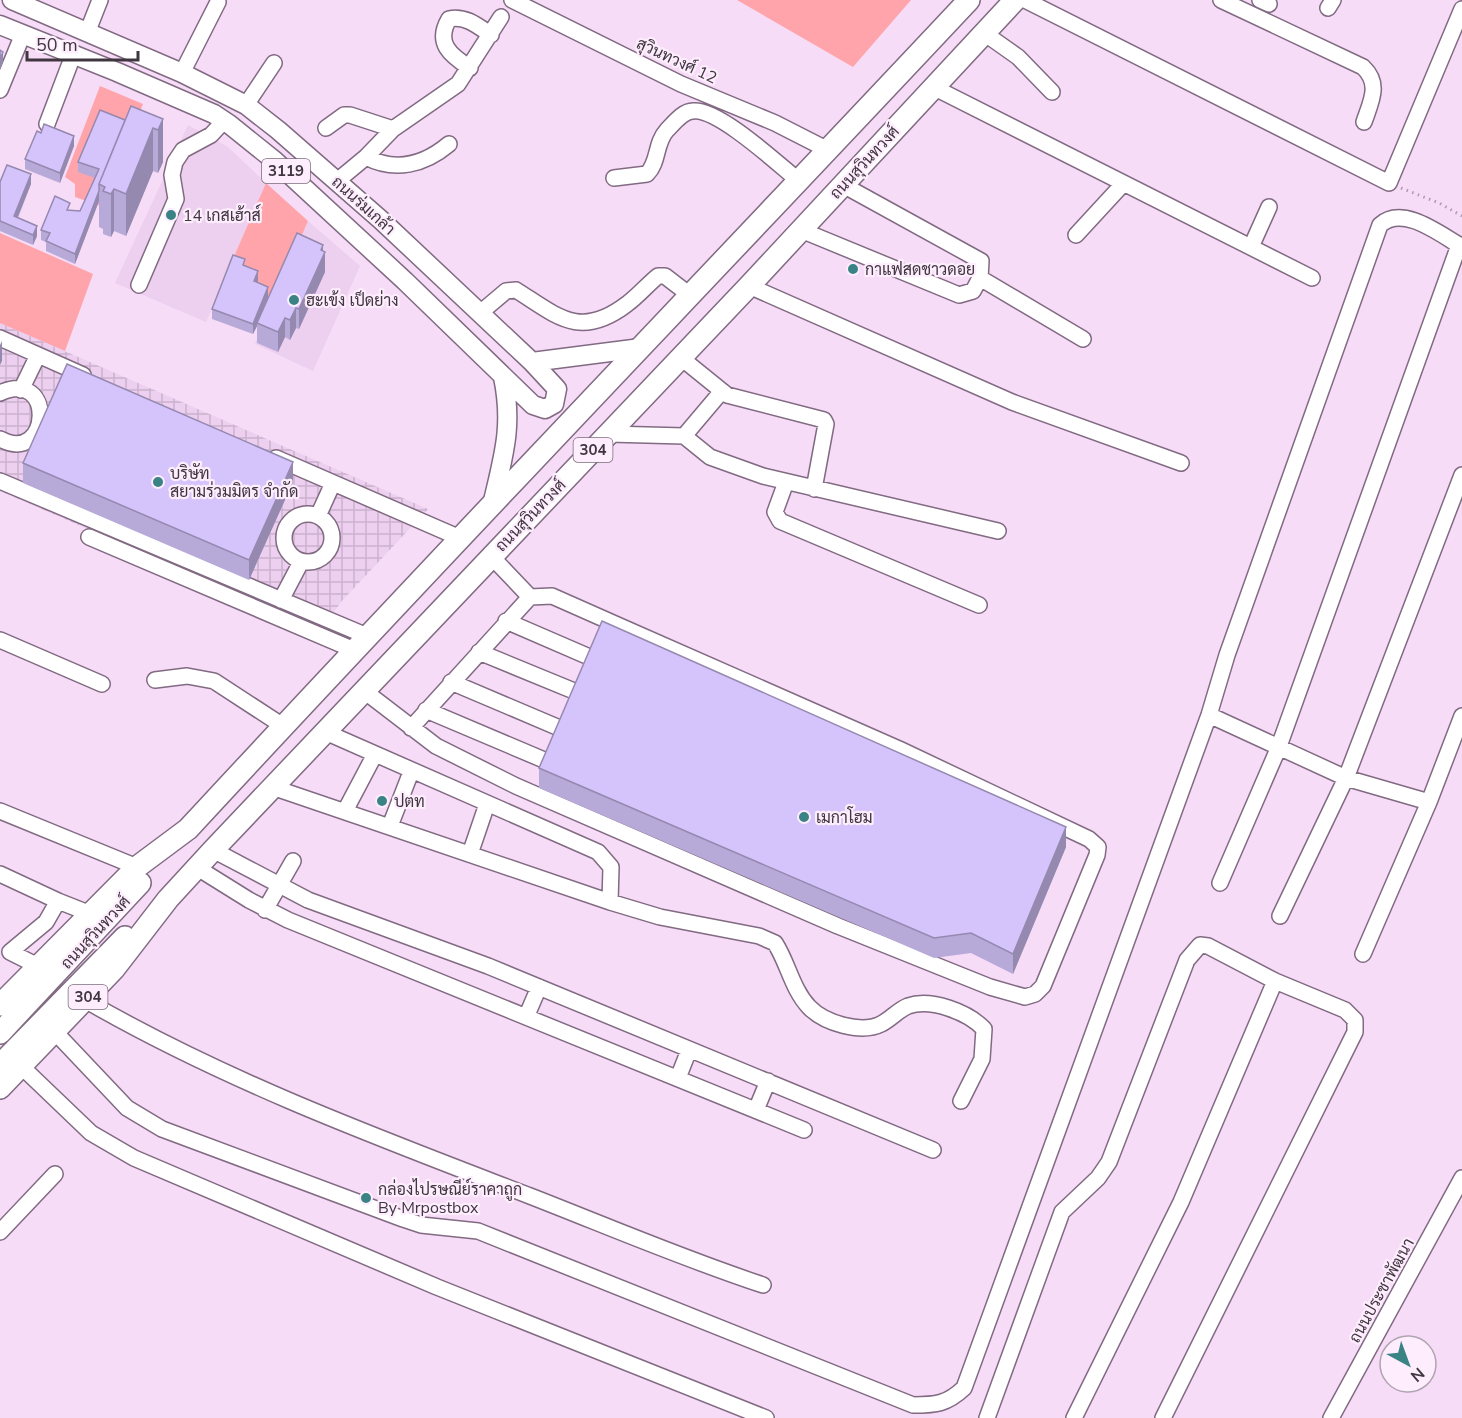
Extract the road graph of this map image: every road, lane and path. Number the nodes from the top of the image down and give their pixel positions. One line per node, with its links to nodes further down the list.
1 (12, 0): 12 (main road, ถนนร่มเกล้า / 3119)
2 (100, 0): 12 (street)
3 (512, 0): 30 (street, สุวินทวงศ์ 12)
4 (969, 0): 30 (highway, ถนนสุวินทวงศ์ / 304)
5 (1015, 0): 13 (highway, ถนนสุวินทวงศ์ / 304)
6 (1025, 0): 35 (street)
7 (1221, 0): 25 (street)
8 (218, 2): 19 (street)
9 (1462, 9): 35 (street)
10 (501, 17): 15 (street)
11 (0, 25): 14 (main road, ถนนร่มเกล้า / 3119)
12 (87, 33): 19 (main road, ถนนร่มเกล้า / 3119)
13 (984, 33): 20 (highway, ถนนสุวินทวงศ์ / 304); 22 (street)
14 (23, 34): 16 (main road, ถนนร่มเกล้า / 3119); 21 (street)
15 (491, 35): 18 (street); 18 (street)
16 (74, 53): 24 (main road, ถนนร่มเกล้า / 3119); 26 (street)
17 (274, 63): 23 (street)
18 (470, 68): 28 (street)
19 (182, 73): 23 (main road, ถนนร่มเกล้า / 3119)
20 (933, 87): 36 (street); 37 (highway, ถนนสุวินทวงศ์ / 304)
21 (0, 90)
22 (1053, 92)
23 (246, 105): 33 (main road, ถนนร่มเกล้า / 3119)
24 (224, 121): 46 (street); 56 (main road, ถนนร่มเกล้า / 3119)
25 (1364, 122)
26 (46, 124)
27 (327, 128): 28 (street)
28 (393, 129): 31 (street)
29 (449, 144): 31 (street)
30 (828, 150): 34 (highway, ถนนสุวินทวงศ์ / 304)
31 (366, 158): 33 (street)
32 (614, 178): 34 (street)
33 (337, 181): 49 (main road, ถนนร่มเกล้า / 3119)
34 (799, 181): 48 (highway, ถนนสุวินทวงศ์ / 304)
35 (1389, 183): 39 (path)
36 (1123, 184): 41 (street); 43 (street)
37 (843, 185): 40 (highway, ถนนสุวินทวงศ์ / 304); 44 (street)
38 (1269, 207): 43 (street)
39 (1462, 216)
40 (801, 230): 44 (street); 47 (highway, ถนนสุวินทวงศ์ / 304)
41 (1076, 236)
42 (1460, 246): 92 (street); 98 (street)
43 (1251, 247): 45 (street)
44 (980, 278): 51 (street)
45 (1312, 278)
46 (139, 285)
47 (749, 286): 54 (highway, ถนนสุวินทวงศ์ / 304); 65 (street)
48 (691, 296): 49 (street); 52 (highway, ถนนสุวินทวงศ์ / 304)
49 (480, 313): 55 (main road, ถนนร่มเกล้า / 3119)
50 (0, 338): 53 (street)
51 (1083, 339)
52 (641, 348): 55 (main road); 71 (highway, ถนนสุวินทวงศ์ / 304)
53 (38, 355): 57 (street); 58 (street)
54 (680, 357): 59 (street); 61 (highway, ถนนสุวินทวงศ์ / 304)
55 (532, 362): 56 (main road, ถนนร่มเกล้า)
56 (503, 377): 71 (main road)
57 (96, 381)
58 (21, 390): 60 (street); 63 (street)
59 (722, 391): 62 (street); 70 (street)
60 (0, 393)
61 (609, 434): 62 (street); 76 (highway, ถนนสุวินทวงศ์ / 304)
62 (684, 436): 68 (street)
63 (1, 443)
64 (258, 450): 69 (street)
65 (1181, 463)
66 (1462, 475): 102 (street)
67 (0, 481): 79 (street)
68 (786, 482): 70 (street); 80 (street)
69 (333, 483): 72 (street); 75 (street)
70 (814, 489): 73 (street)
71 (493, 501): 75 (highway, ถนนสุวินทวงศ์ / 304)
72 (318, 516): 77 (street); 77 (street)
73 (998, 531)
74 (89, 537): 83 (street)
75 (460, 538): 83 (highway, ถนนสุวินทวงศ์ / 304)
76 (491, 556): 78 (street); 89 (highway, ถนนสุวินทวงศ์ / 304)
77 (301, 562): 79 (street)
78 (530, 597): 81 (street); 96 (street)
79 (281, 600): 83 (street)
80 (979, 605)
81 (506, 621): 84 (street); 85 (street)
82 (0, 640): 88 (street)
83 (360, 643): 94 (highway, ถนนสุวินทวงศ์ / 304)
84 (479, 652): 87 (street); 90 (street)
85 (587, 656)
86 (155, 680): 94 (street)
87 (451, 682): 91 (street); 95 (street)
88 (102, 684)
89 (363, 690): 96 (street); 97 (highway, ถนนสุวินทวงศ์ / 304)
90 (574, 691)
91 (426, 710): 96 (street); 100 (street)
92 (1209, 715): 98 (street); 131 (street)
93 (1462, 716): 104 (street)
94 (283, 726): 109 (highway, ถนนสุวินทวงศ์ / 304)
95 (557, 727)
96 (411, 728)
97 (323, 731): 99 (street); 103 (highway, ถนนสุวินทวงศ์ / 304)
98 (1278, 749): 102 (street); 116 (street)
99 (374, 756): 101 (street); 107 (street)
100 (544, 760)
101 (411, 772): 105 (street); 108 (street)
102 (1346, 778): 104 (street); 122 (street)
103 (272, 788): 107 (street); 110 (highway, ถนนสุวินทวงศ์ / 304)
104 (1429, 802): 124 (street)
105 (487, 804): 111 (street); 119 (street)
106 (0, 811): 113 (street)
107 (345, 811): 108 (street)
108 (390, 826): 111 (street)
109 (188, 829): 113 (highway, ถนนสุวินทวงศ์ / 304); 132 (highway, ถนนสุวินทวงศ์ / 304)
110 (213, 850): 114 (highway, ถนนสุวินทวงศ์ / 304); 117 (street)
111 (470, 854): 119 (street)
112 (293, 861): 117 (street)
113 (137, 867): 121 (highway, ถนนสุวินทวงศ์ / 304)
114 (196, 867): 120 (street); 128 (highway, ถนนสุวินทวงศ์ / 304)
115 (0, 874): 118 (street)
116 (1220, 883)
117 (280, 887): 120 (street); 127 (street)
118 (58, 901): 121 (street); 123 (street)
119 (610, 902): 139 (street)
120 (265, 910): 130 (street)
121 (91, 914): 125 (highway, ถนนสุวินทวงศ์ / 304)
122 (1280, 916)
123 (5, 951): 125 (street)
124 (1363, 954)
125 (38, 966): 129 (highway, ถนนสุวินทวงศ์ / 304)
126 (1275, 981): 148 (street); 149 (street); 150 (street)
127 (539, 987): 130 (street); 133 (street)
128 (82, 992): 131 (highway, ถนนสุวินทวงศ์ / 304); 134 (highway, ถนนสุวินทวงศ์ / 304); 146 (street)
129 (0, 1005)
130 (527, 1015): 136 (street)
131 (55, 1032): 135 (highway, ถนนสุวินทวงศ์ / 304)
132 (0, 1033)
133 (689, 1050): 136 (street); 137 (street)
134 (0, 1065)
135 (21, 1066): 138 (highway, ถนนสุวินทวงศ์ / 304); 147 (street)
136 (678, 1078): 140 (street)
137 (768, 1081): 140 (street); 142 (street)
138 (0, 1088)
139 (961, 1101)
140 (756, 1110): 141 (street)
141 (804, 1130)
142 (933, 1150)
143 (55, 1174): 145 (street)
144 (1462, 1178): 151 (street, ถนนประชาพัฒนา)
145 (0, 1232)
146 (763, 1285)
147 (766, 1418)
148 (987, 1418)
149 (1074, 1418)
150 (1163, 1418)
151 (1331, 1418)

